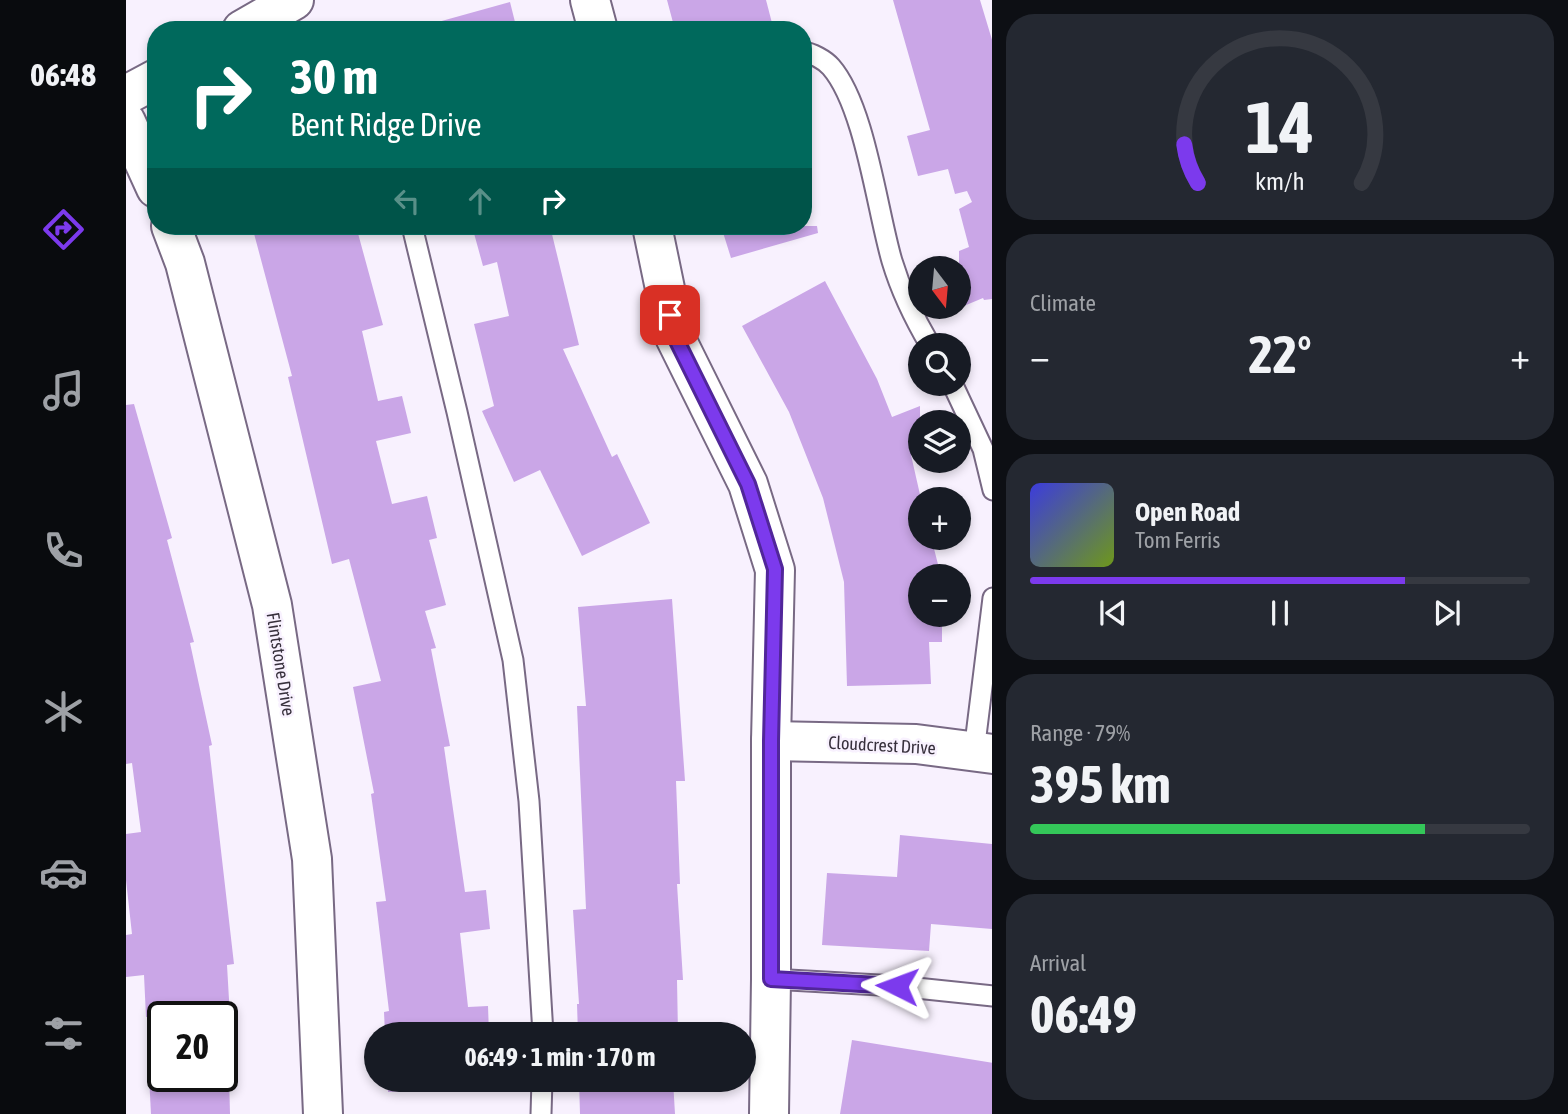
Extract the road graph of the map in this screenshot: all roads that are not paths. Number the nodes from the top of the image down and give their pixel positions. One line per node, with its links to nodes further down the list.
1 (294, 0): 3 (street)
2 (590, 0): 4 (street)
3 (258, 21)
4 (596, 21)
5 (812, 54): 13 (lane)
6 (147, 84): 7 (street)
7 (126, 95)
8 (126, 122): 9 (street)
9 (147, 168)
10 (174, 235): 23 (street, Flintstone Drive)
11 (414, 235): 21 (lane)
12 (654, 235): 17 (street)
13 (923, 333)
14 (958, 396): 15 (lane)
15 (992, 491)
16 (992, 598): 18 (lane)
17 (771, 741): 18 (street, Cloudcrest Drive); 19 (street)
18 (983, 753)
19 (771, 979): 20 (lane); 25 (street)
20 (992, 996)
21 (542, 1022)
22 (542, 1092): 24 (lane)
23 (323, 1114)
24 (541, 1114)
25 (769, 1114)

